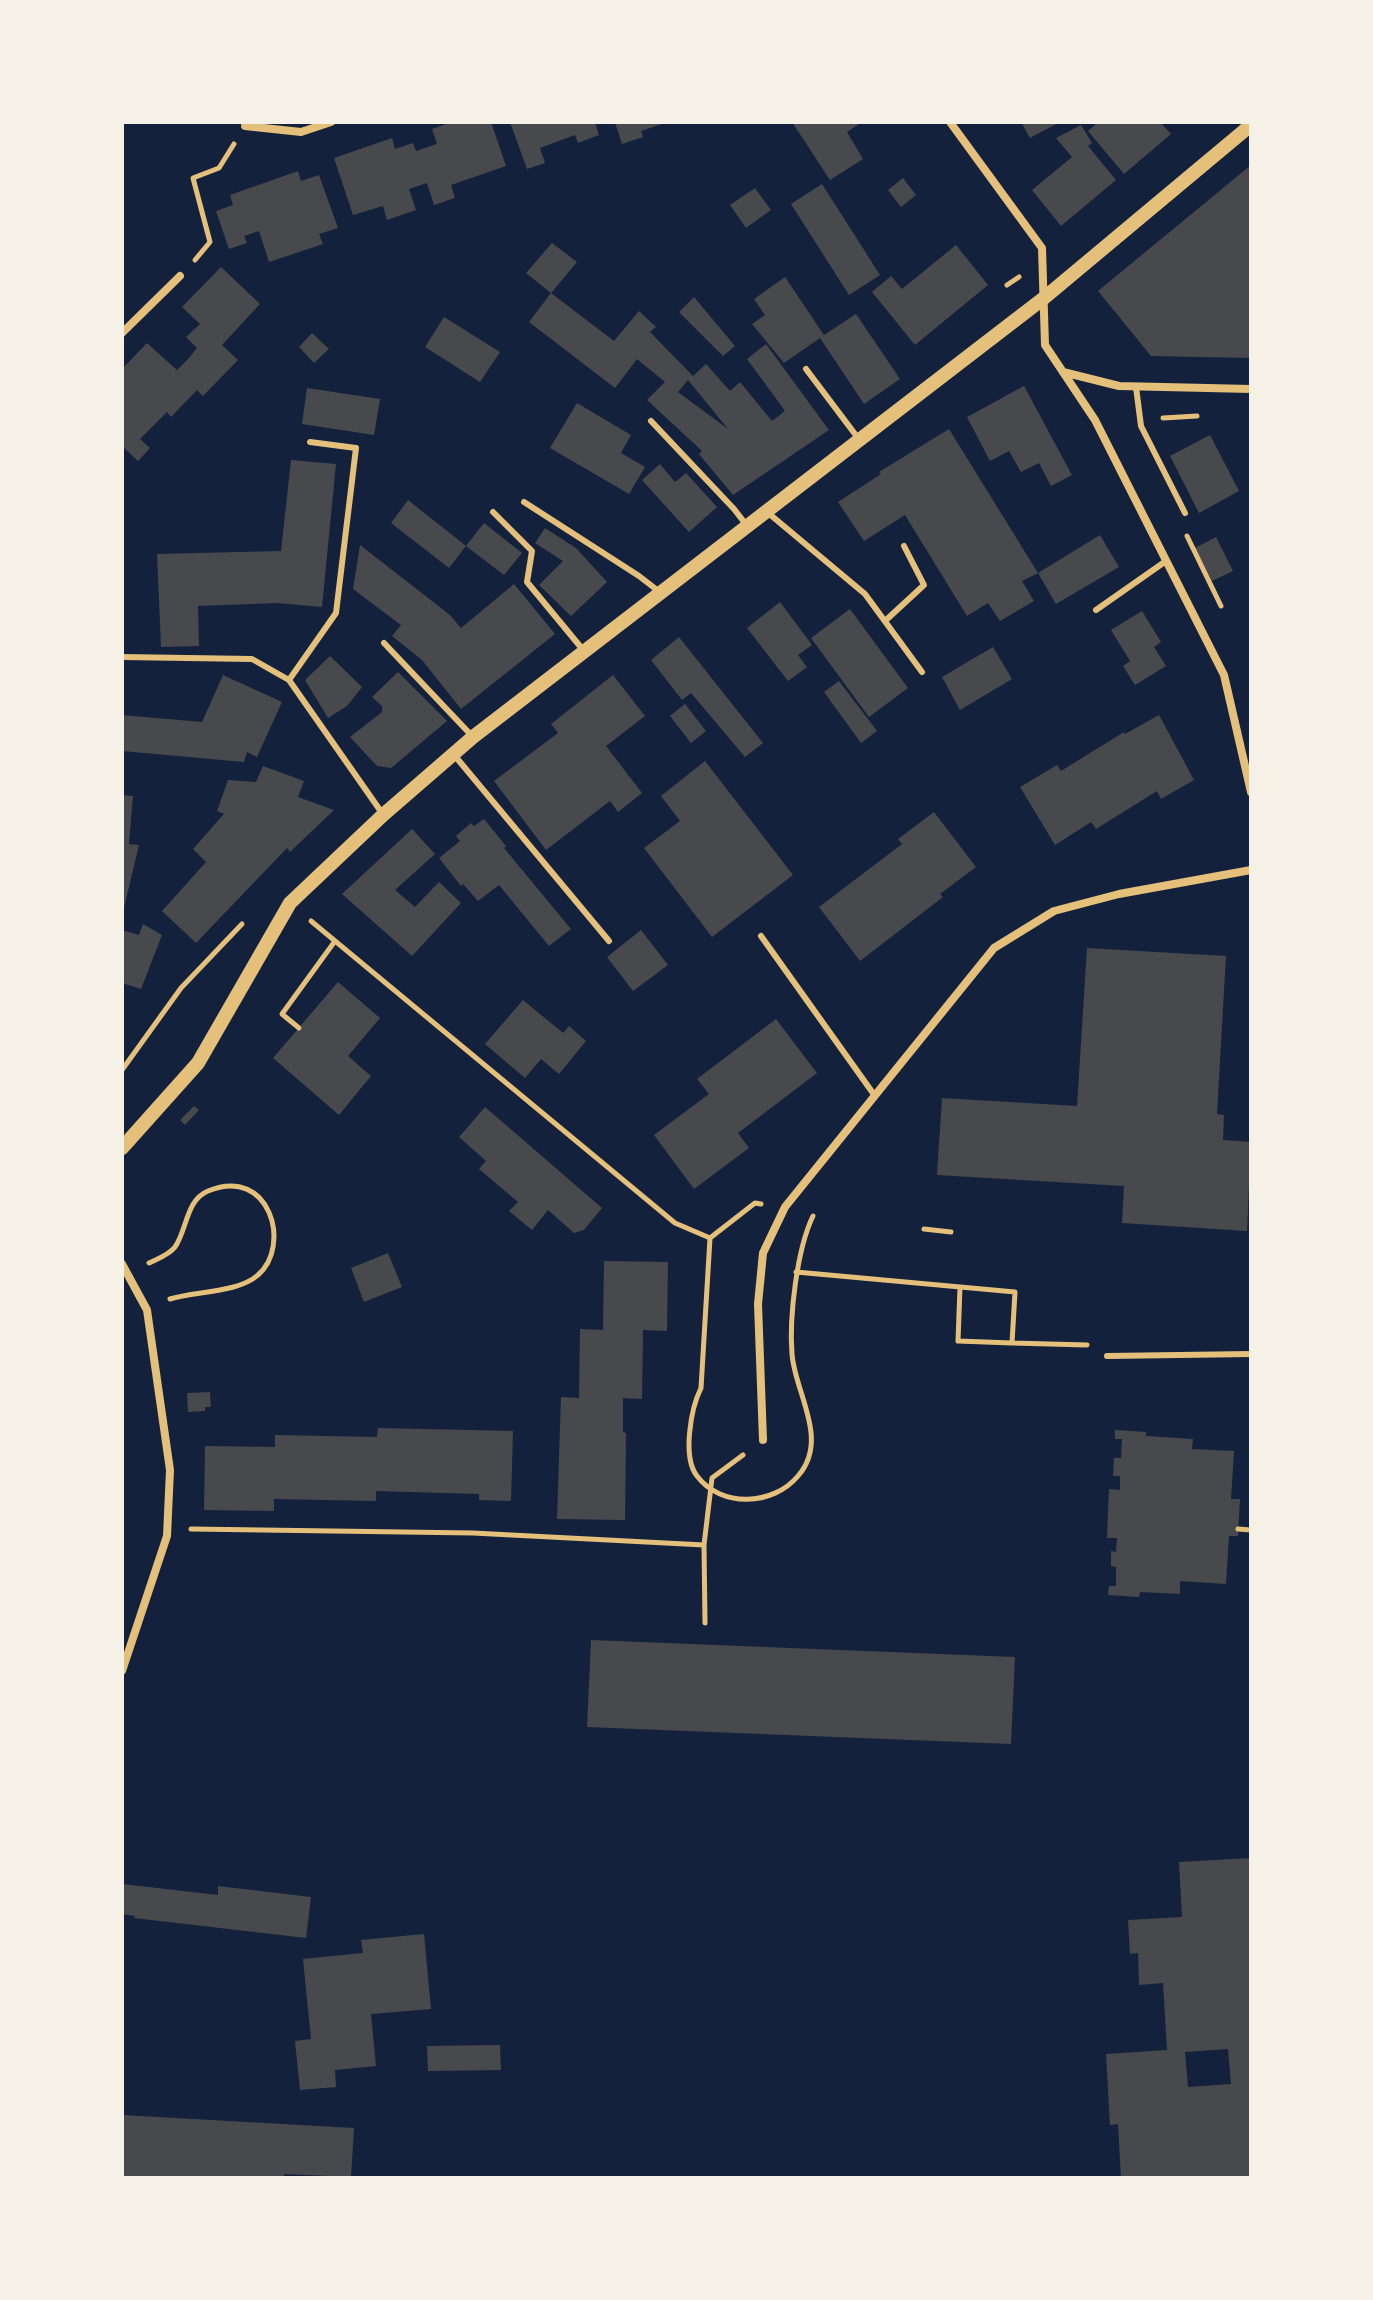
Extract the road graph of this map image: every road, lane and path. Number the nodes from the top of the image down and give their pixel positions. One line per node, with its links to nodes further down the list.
1 (331, 122): 4 (street)
2 (950, 122): 7 (street)
3 (1251, 125): 7 (street)
4 (245, 126): 5 (path)
5 (210, 242)
6 (180, 276): 8 (street)
7 (1044, 298): 10 (street); 16 (street)
8 (122, 333)
9 (806, 369): 16 (lane)
10 (1063, 372): 11 (street); 24 (street)
11 (1136, 387): 12 (street); 14 (lane)
12 (1251, 389)
13 (1208, 415): 14 (path)
14 (1140, 418): 21 (lane)
15 (651, 421): 22 (lane)
16 (861, 441): 20 (street)
17 (310, 442): 32 (lane)
18 (524, 502): 25 (lane)
19 (493, 512): 29 (lane)
20 (767, 512): 22 (street); 27 (lane)
21 (1185, 513)
22 (748, 527): 25 (street)
23 (904, 546): 27 (lane)
24 (1166, 561): 26 (lane); 35 (street)
25 (661, 593): 29 (street)
26 (1096, 610)
27 (885, 621): 31 (lane)
28 (384, 643): 33 (lane)
29 (584, 651): 33 (street)
30 (122, 657): 32 (lane)
31 (922, 672)
32 (289, 680): 36 (lane)
33 (473, 737): 34 (street)
34 (452, 753): 36 (street); 42 (lane)
35 (1251, 792)
36 (383, 815): 38 (street)
37 (1251, 870): 45 (street)
38 (290, 903): 41 (path); 46 (street)
39 (245, 921): 44 (path)
40 (761, 936): 45 (lane)
41 (335, 941): 43 (path); 47 (path)
42 (609, 941)
43 (299, 1028)
44 (122, 1070)
45 (875, 1096): 47 (street)
46 (122, 1148)
47 (785, 1207): 58 (street)
48 (924, 1229): 49 (path)
49 (951, 1232)
50 (122, 1264): 52 (street)
51 (796, 1272): 53 (path)
52 (129, 1274): 54 (street); 54 (path)
53 (960, 1287): 55 (path); 55 (path)
54 (147, 1310): 61 (street)
55 (1012, 1343): 57 (path)
56 (1251, 1354): 57 (lane)
57 (1107, 1356)
58 (763, 1440): 62 (path)
59 (1238, 1529): 60 (path)
60 (1251, 1530)
61 (167, 1536): 62 (path); 64 (street)
62 (704, 1545): 63 (path)
63 (705, 1623)
64 (122, 1671)

